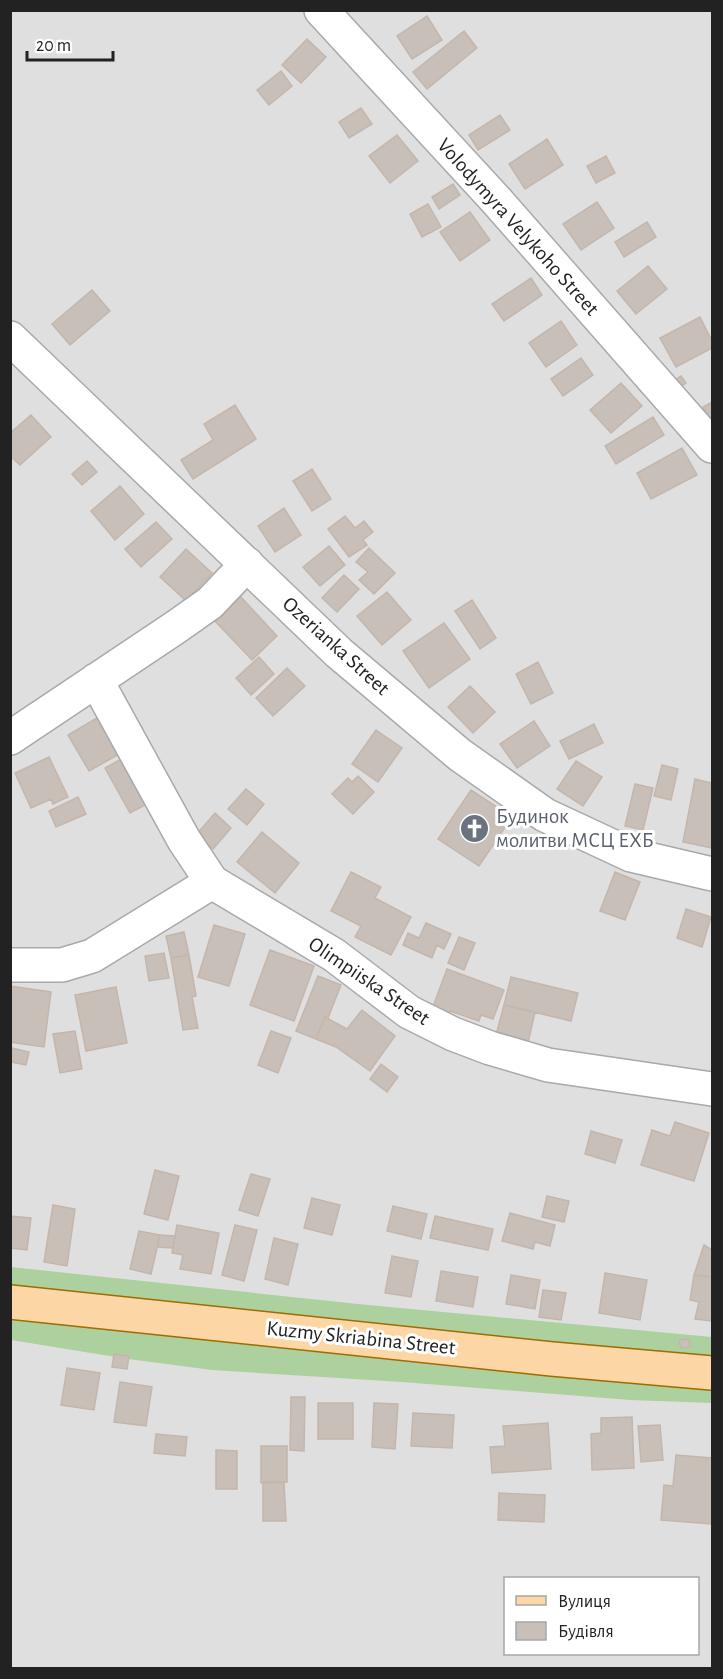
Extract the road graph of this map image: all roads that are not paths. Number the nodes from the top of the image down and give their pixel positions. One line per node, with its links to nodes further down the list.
1 (321, 10): 3 (street, Volodymyra Velykoho Street)
2 (10, 338): 4 (street, Ozerianka Street)
3 (712, 446)
4 (247, 564): 5 (street); 7 (street, Ozerianka Street)
5 (96, 680): 6 (street); 8 (street, Olimpiiska Street)
6 (10, 738)
7 (712, 874)
8 (212, 882): 9 (street); 10 (street, Olimpiiska Street)
9 (10, 964)
10 (712, 1089)
11 (10, 1302): 12 (main road, Kuzmy Skriabina Street)
12 (712, 1372)

